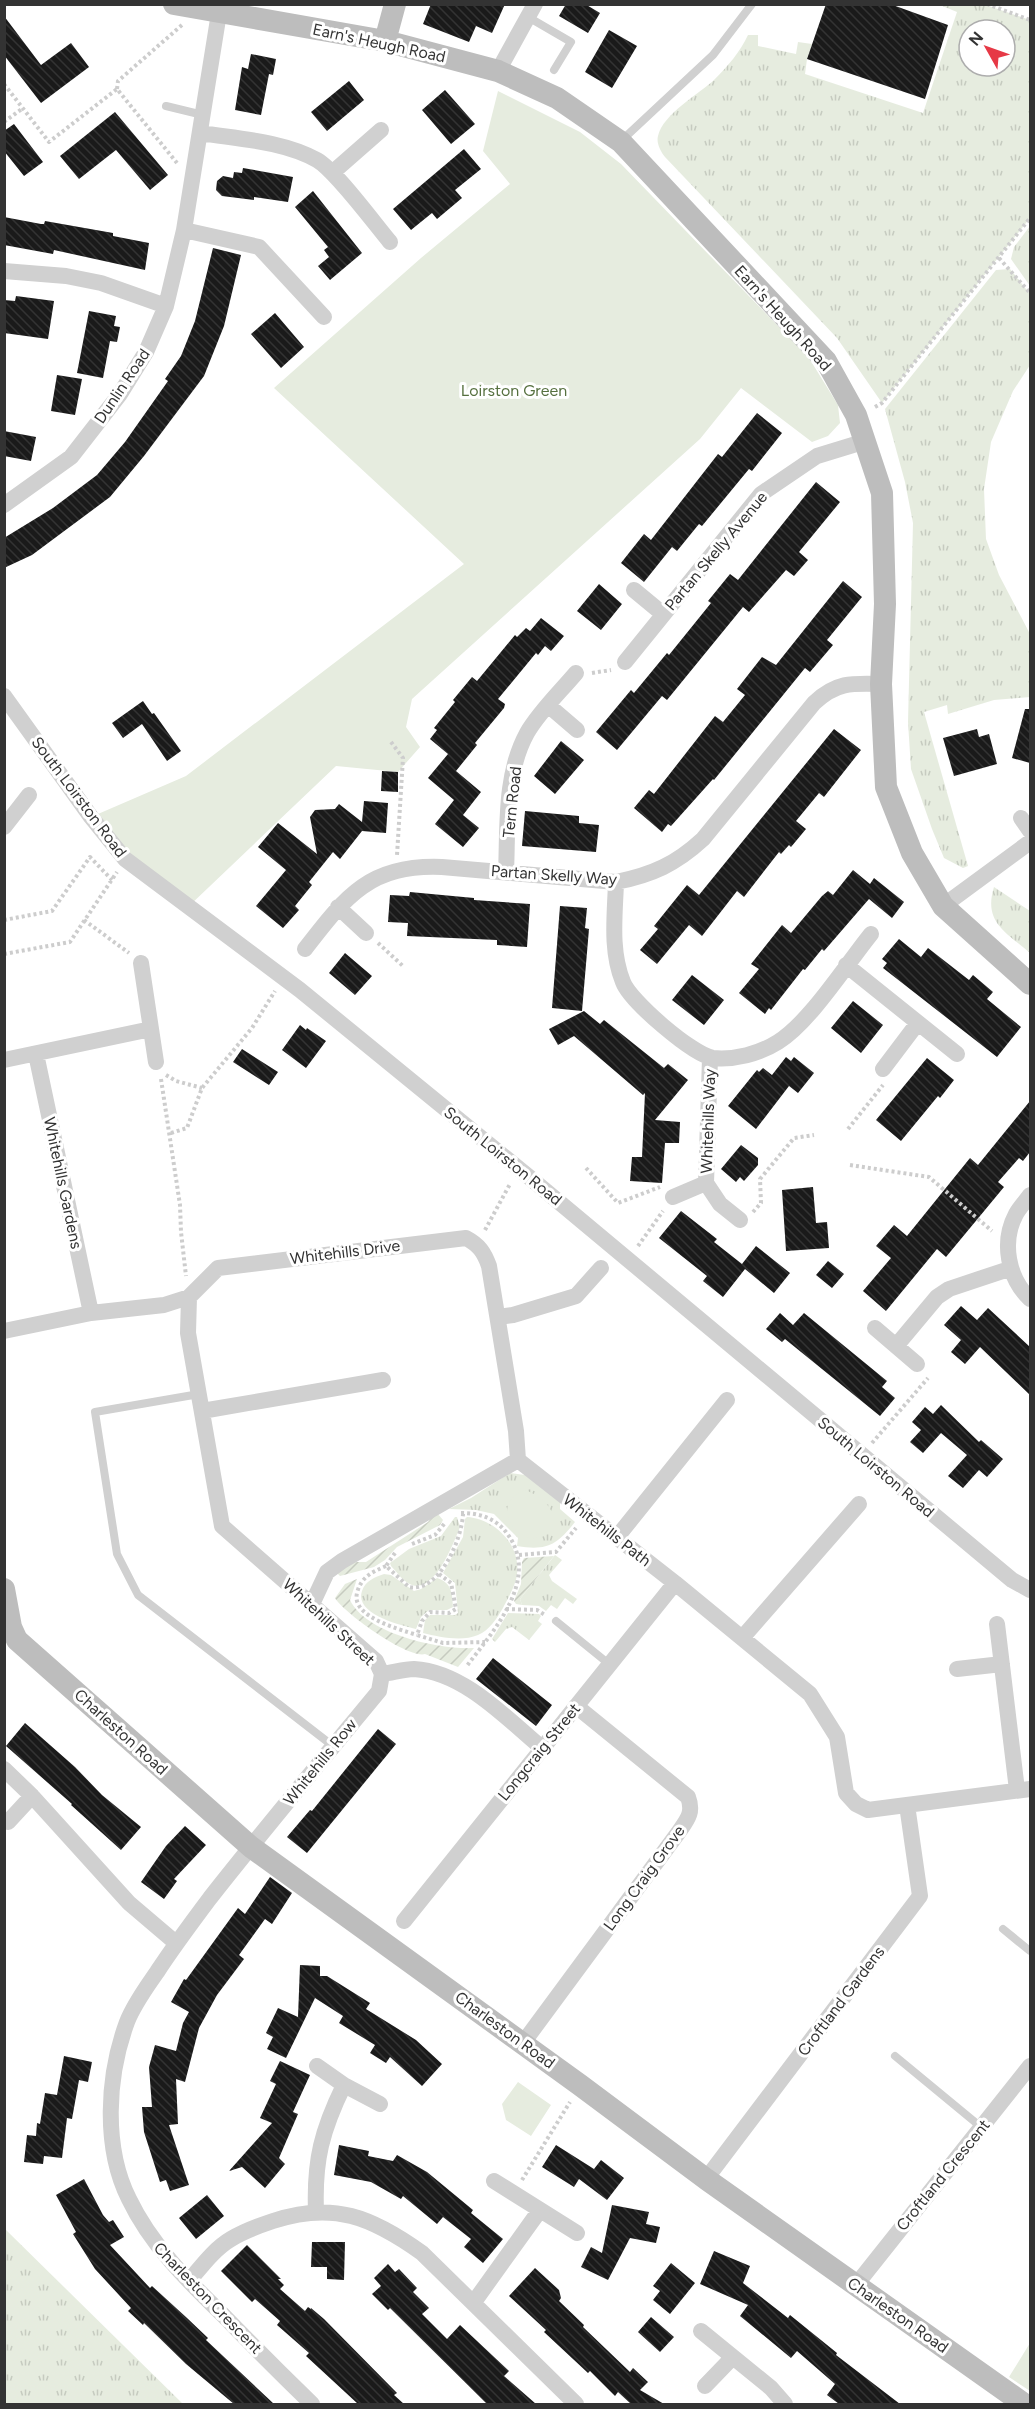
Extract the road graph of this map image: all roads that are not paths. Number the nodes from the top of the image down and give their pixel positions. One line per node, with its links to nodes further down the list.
1 (174, 4): 4 (street, Earn's Heugh Road)
2 (395, 4): 6 (street)
3 (752, 4): 13 (lane)
4 (209, 11): 6 (street, Earn's Heugh Road); 10 (street, Dunlin Road)
5 (531, 11): 7 (lane); 8 (street)
6 (385, 41): 8 (street, Earn's Heugh Road)
7 (554, 70)
8 (498, 71): 13 (street, Earn's Heugh Road)
9 (166, 106): 10 (lane)
10 (203, 115): 12 (street, Dunlin Road)
11 (381, 130): 14 (street)
12 (201, 133): 14 (street); 15 (street, Dunlin Road)
13 (621, 142): 20 (street, Earn's Heugh Road)
14 (332, 173): 16 (street)
15 (184, 230): 18 (street, Dunlin Road); 19 (street)
16 (390, 242)
17 (4, 271): 18 (street)
18 (166, 306): 21 (street, Dunlin Road)
19 (324, 317)
20 (866, 441): 23 (street, Partan Skelly Avenue); 26 (street, Earn's Heugh Road)
21 (4, 505)
22 (634, 590): 23 (street, Partan Skelly Avenue)
23 (663, 614): 24 (street, Partan Skelly Avenue)
24 (625, 662)
25 (576, 673): 28 (street, Tern Road)
26 (881, 684): 34 (street, Partan Skelly Way); 35 (street, Earn's Heugh Road)
27 (4, 696): 74 (street, South Loirston Road)
28 (549, 706): 29 (street); 33 (street, Tern Road)
29 (577, 730)
30 (29, 795): 31 (street)
31 (4, 827)
32 (1030, 842): 35 (street)
33 (506, 873): 34 (street, Partan Skelly Way); 36 (street, Partan Skelly Way)
34 (616, 882): 47 (street)
35 (943, 906): 42 (street, Earn's Heugh Road)
36 (338, 907): 37 (street); 39 (street, Partan Skelly Way)
37 (366, 933)
38 (871, 934): 41 (street)
39 (305, 949)
40 (141, 963): 44 (street)
41 (846, 965): 43 (street); 47 (street)
42 (1030, 984)
43 (918, 1024): 46 (street); 50 (street)
44 (152, 1029): 45 (street); 49 (street)
45 (36, 1054): 48 (street); 59 (street, Whitehills Gardens)
46 (957, 1054)
47 (710, 1058): 51 (street, Whitehills Way)
48 (4, 1060)
49 (156, 1062)
50 (883, 1069)
51 (706, 1184): 53 (street, Whitehills Way); 54 (street, Whitehills Way)
52 (1030, 1195): 56 (street)
53 (673, 1197)
54 (740, 1220)
55 (602, 1268): 60 (street)
56 (1009, 1269): 58 (street); 63 (street)
57 (189, 1297): 59 (street, Whitehills Drive); 60 (street, Whitehills Drive); 66 (street, Whitehills Street)
58 (1030, 1299)
59 (91, 1313): 62 (street, Whitehills Drive)
60 (498, 1317): 69 (street)
61 (875, 1328): 63 (street)
62 (4, 1331)
63 (896, 1346): 64 (street)
64 (917, 1364)
65 (383, 1380): 68 (street)
66 (199, 1394): 68 (street, Whitehills Street); 85 (lane)
67 (727, 1400): 71 (street)
68 (202, 1411): 75 (street, Whitehills Street)
69 (518, 1460): 71 (street, Whitehills Path); 75 (street)
70 (859, 1504): 79 (street)
71 (617, 1537): 72 (street, Whitehills Path)
72 (675, 1583): 79 (street, Whitehills Path); 80 (street, Longcraig Street)
73 (4, 1589): 78 (street)
74 (1030, 1590)
75 (312, 1604): 83 (street, Whitehills Street)
76 (556, 1622): 80 (lane)
77 (997, 1624): 81 (street)
78 (8, 1627): 92 (street, Charleston Road)
79 (742, 1638): 90 (street, Whitehills Path)
80 (609, 1664): 84 (street, Longcraig Street)
81 (1002, 1664): 82 (street); 88 (street)
82 (957, 1669)
83 (382, 1674): 85 (street, Whitehills Row); 86 (street, Whitehills Street)
84 (576, 1706): 86 (street, Longcraig Street); 97 (street, Long Craig Grove)
85 (333, 1746): 92 (street, Whitehills Row)
86 (542, 1748): 93 (street, Longcraig Street)
87 (4, 1769): 89 (street)
88 (1024, 1790): 90 (street)
89 (32, 1796): 91 (street); 95 (street)
90 (907, 1805): 104 (street, Croftland Gardens)
91 (8, 1822)
92 (251, 1847): 95 (street, Charleston Crescent); 97 (street, Charleston Road)
93 (404, 1921)
94 (1003, 1929): 96 (lane)
95 (176, 1943): 109 (street, Charleston Crescent)
96 (1030, 1951)
97 (523, 2043): 104 (street, Charleston Road)
98 (895, 2056): 103 (lane)
99 (317, 2066): 101 (street)
100 (1030, 2066): 103 (street, Croftland Crescent)
101 (344, 2085): 102 (street); 107 (street)
102 (380, 2104)
103 (981, 2127): 110 (street, Croftland Crescent)
104 (706, 2179): 110 (street, Charleston Road)
105 (494, 2181): 106 (street)
106 (540, 2210): 108 (street); 111 (street)
107 (316, 2211): 109 (street); 111 (street)
108 (577, 2233)
109 (189, 2281): 115 (street, Charleston Crescent)
110 (856, 2285): 118 (street, Charleston Road)
111 (474, 2302): 116 (street)
112 (701, 2331): 113 (street)
113 (732, 2358): 114 (street); 117 (street)
114 (705, 2386)
115 (312, 2404)
116 (576, 2404)
117 (785, 2404)
118 (1024, 2404)

